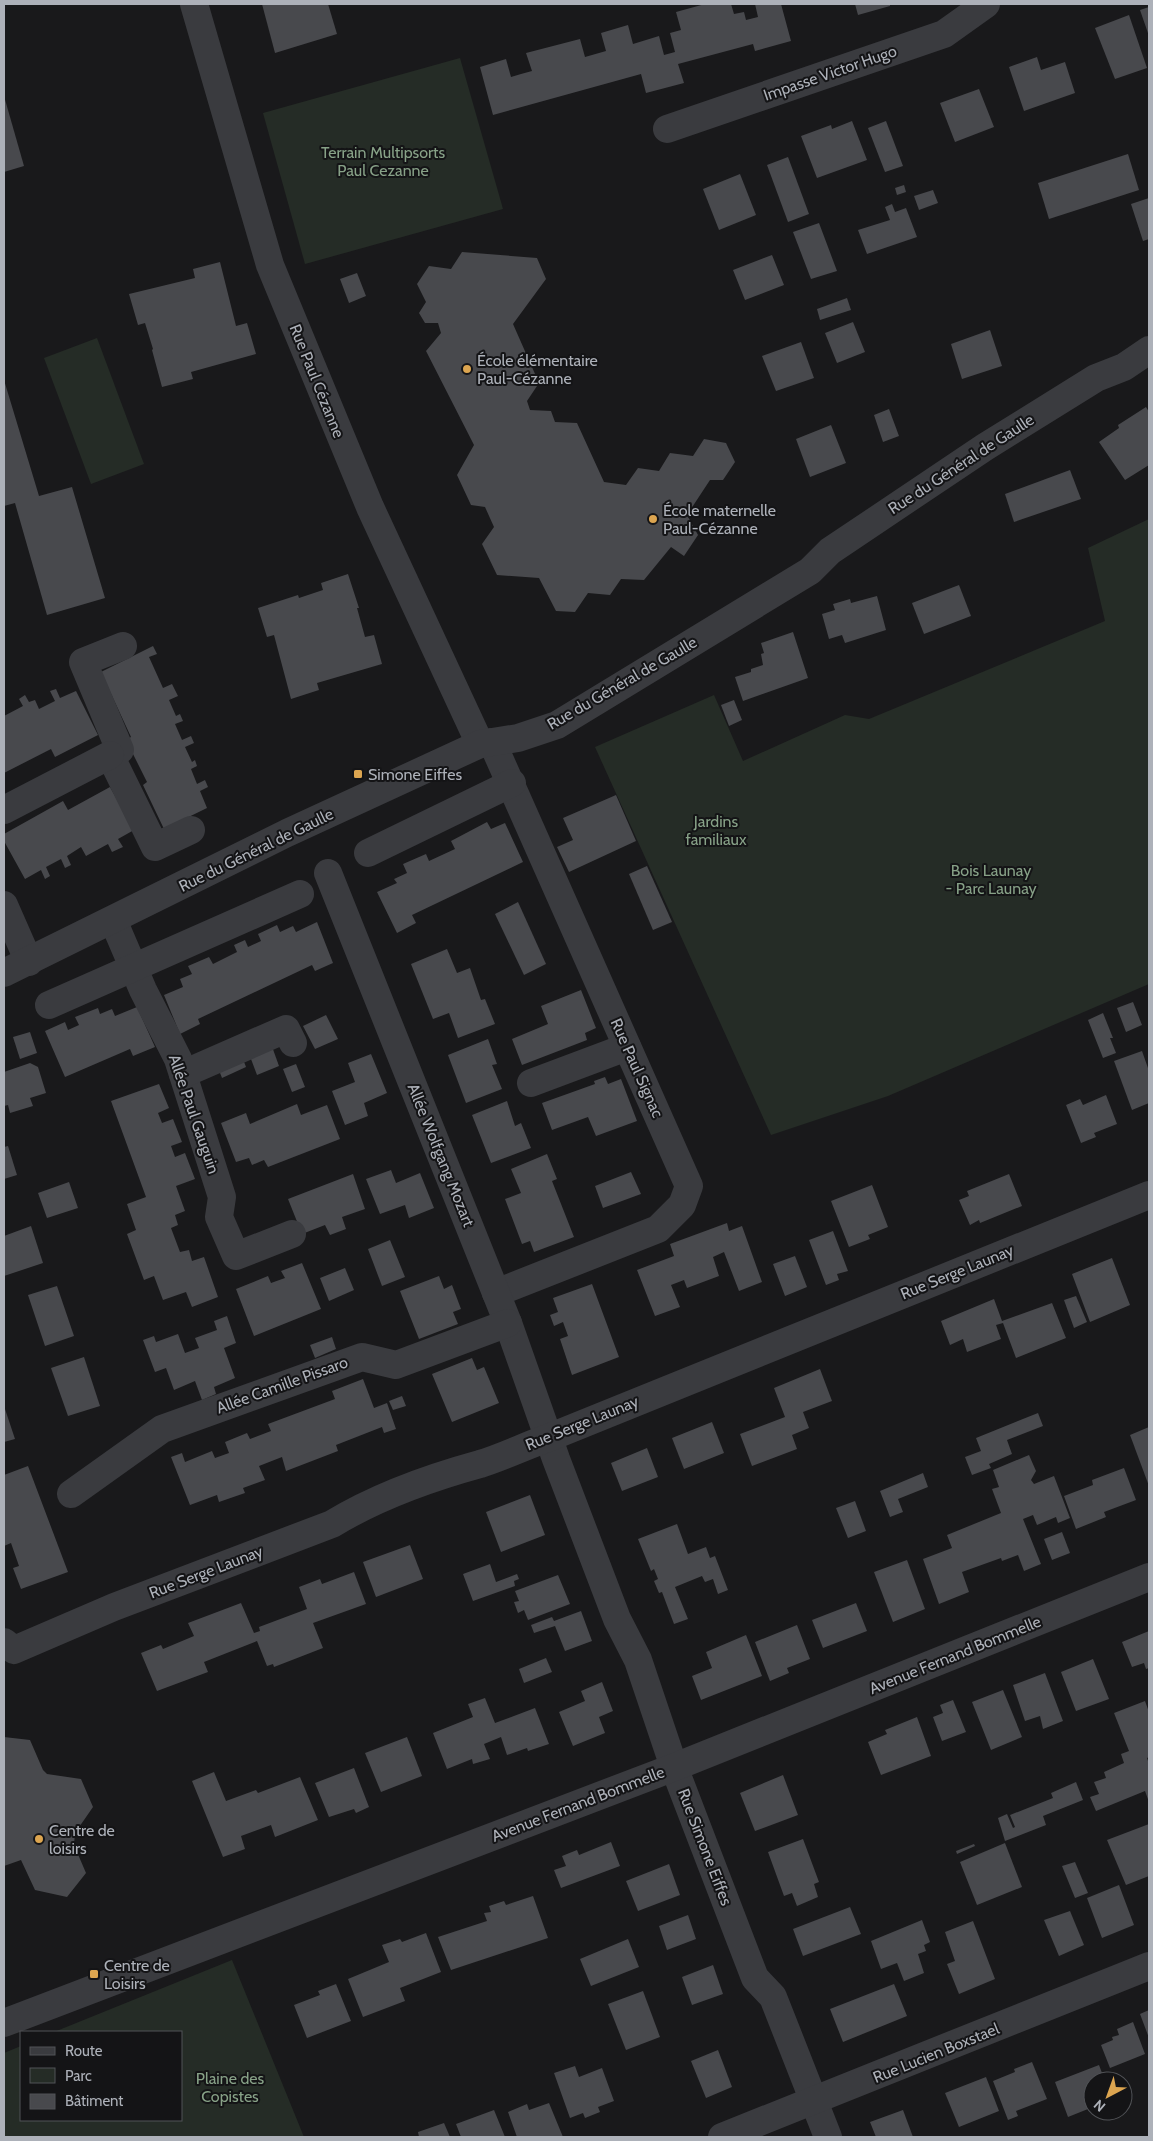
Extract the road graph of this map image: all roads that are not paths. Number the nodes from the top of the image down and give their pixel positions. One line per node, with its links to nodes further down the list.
1 (194, 4): 6 (street, Rue Paul Cézanne)
2 (986, 4): 3 (street, Impasse Victor Hugo)
3 (667, 129)
4 (1149, 350): 6 (street, Rue du Général de Gaulle)
5 (123, 646): 7 (street)
6 (486, 743): 8 (street, Rue Paul Signac); 15 (street, Rue du Général de Gaulle)
7 (110, 755): 9 (street); 10 (street)
8 (512, 783): 11 (street); 21 (street, Rue Paul Signac)
9 (4, 810)
10 (191, 830)
11 (368, 853)
12 (328, 873): 26 (street, Allée Wolfgang Mozart)
13 (300, 894): 17 (street)
14 (4, 905): 16 (street)
15 (113, 920): 16 (street, Rue du Général de Gaulle); 17 (street, Allée Paul Gauguin)
16 (29, 962): 18 (street, Rue du Général de Gaulle)
17 (134, 969): 19 (street); 22 (street, Allée Paul Gauguin)
18 (4, 973)
19 (49, 1005)
20 (293, 1044): 22 (street)
21 (627, 1046): 23 (street); 26 (street, Rue Paul Signac)
22 (183, 1074): 25 (street, Allée Paul Gauguin)
23 (531, 1083)
24 (1149, 1194): 28 (street, Rue Serge Launay)
25 (292, 1234)
26 (496, 1293): 27 (street, Allée Wolfgang Mozart)
27 (508, 1323): 28 (street, Allée Wolfgang Mozart); 29 (street, Allée Camille Pissaro)
28 (548, 1438): 31 (street, Rue Serge Launay); 32 (street, Rue Simone Eiffes)
29 (71, 1494)
30 (1149, 1577): 32 (street, Avenue Fernand Bommelle)
31 (9, 1646)
32 (674, 1767): 34 (street, Avenue Fernand Bommelle); 35 (street, Rue Simone Eiffes)
33 (1149, 1966): 35 (street, Rue Lucien Boxstael)
34 (4, 2023)
35 (814, 2101): 36 (street, Rue Lucien Boxstael); 37 (street, Rue Simone Eiffes)
36 (722, 2137)
37 (828, 2137)

